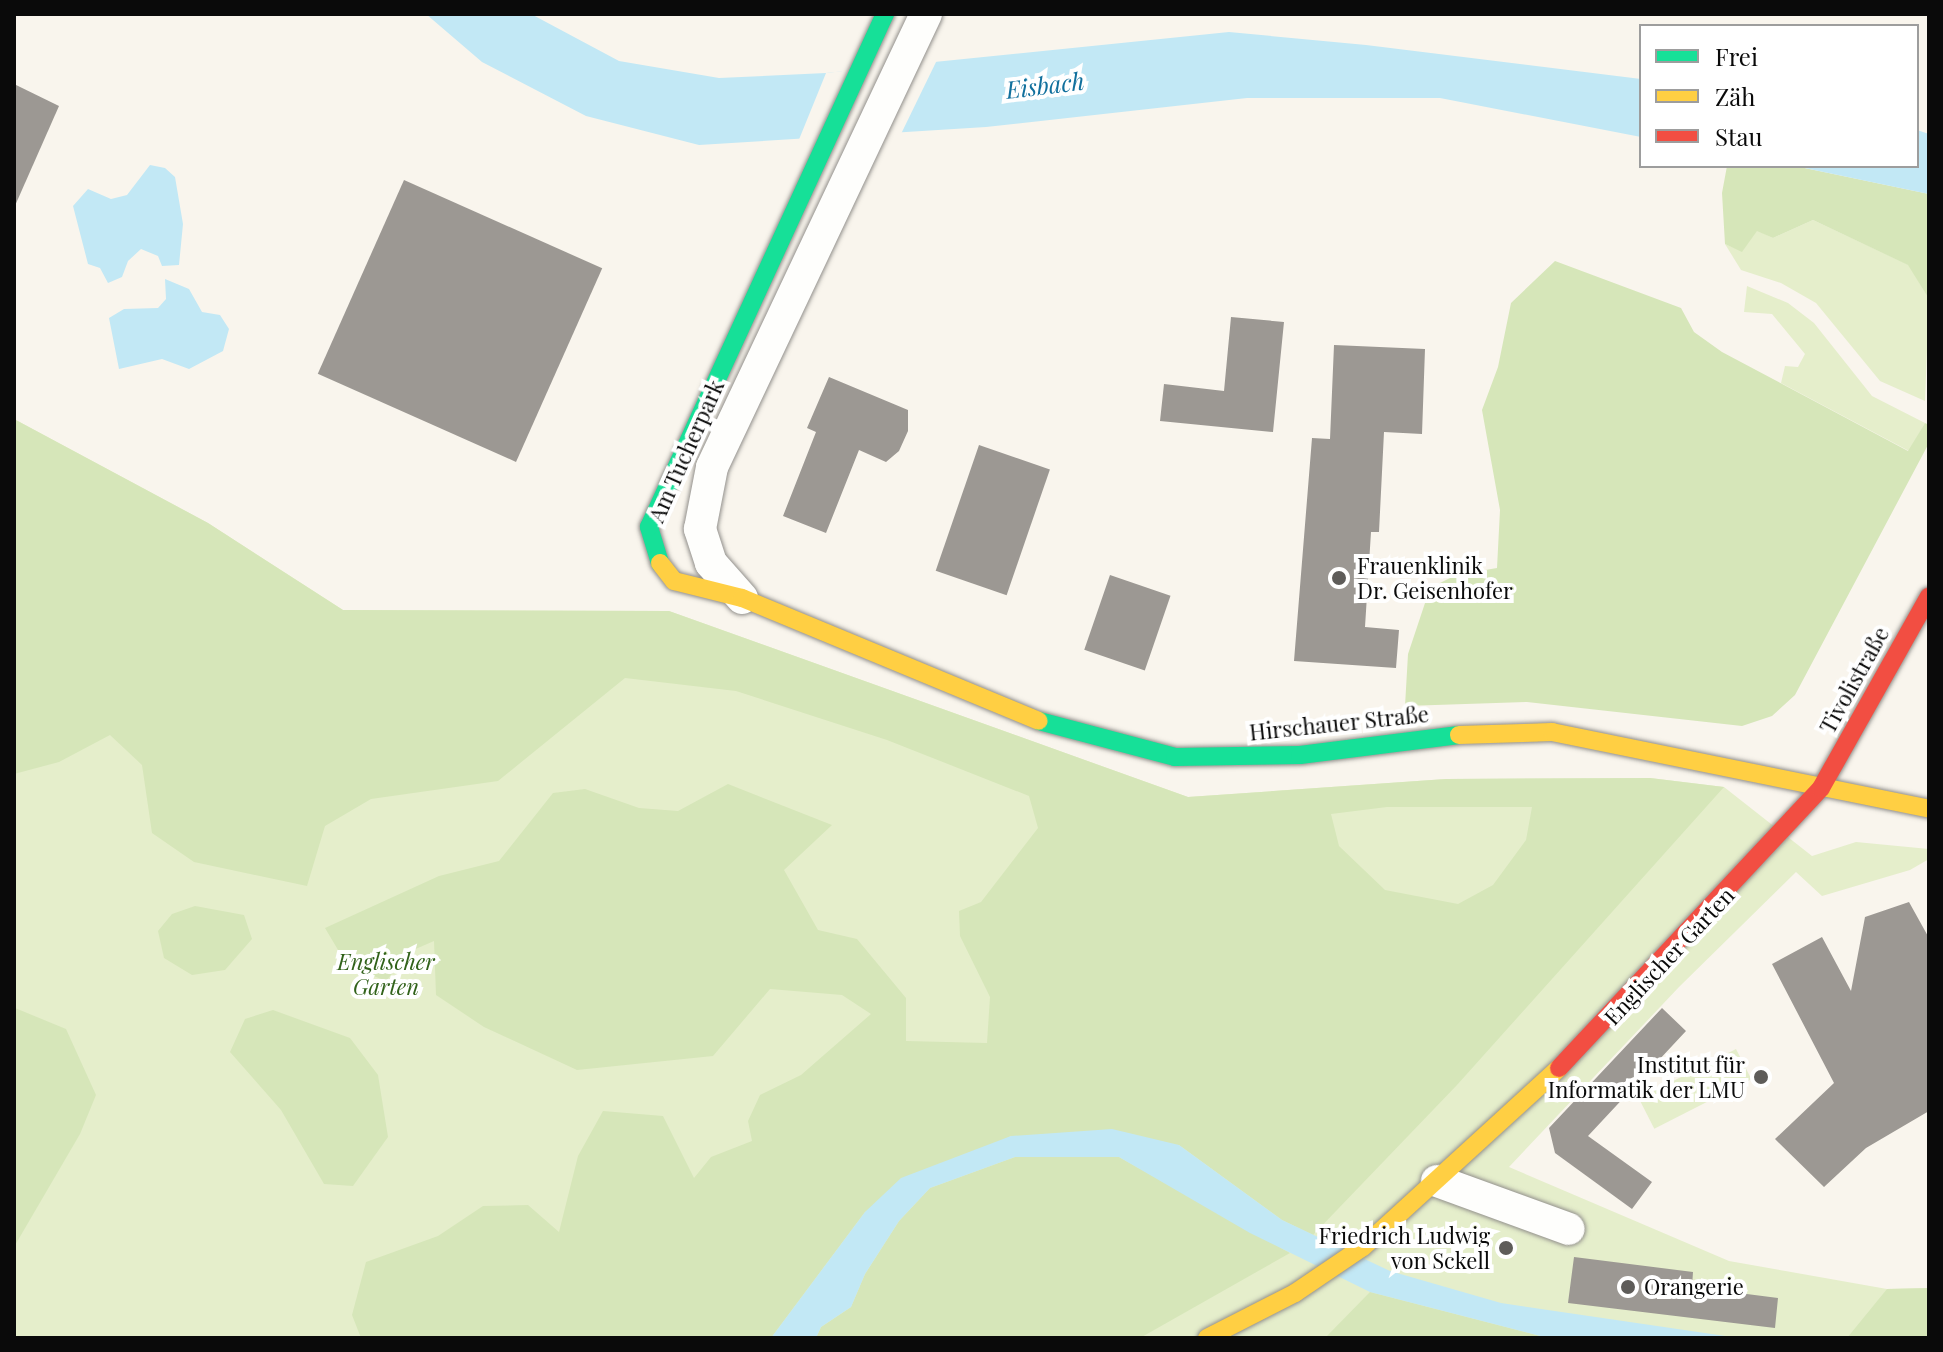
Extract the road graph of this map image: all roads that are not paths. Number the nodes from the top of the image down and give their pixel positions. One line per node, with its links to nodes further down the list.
1 (885, 14): 4 (street, Am Tucherpark)
2 (921, 24): 4 (street, Am Tucherpark)
3 (1929, 596): 5 (street, Tivolistraße)
4 (742, 598): 5 (street, Hirschauer Straße)
5 (1821, 788): 6 (street, Hirschauer Straße); 7 (street, Englischer Garten)
6 (1929, 809)
7 (1437, 1181): 8 (street); 9 (street, Englischer Garten)
8 (1569, 1229)
9 (1207, 1338)

